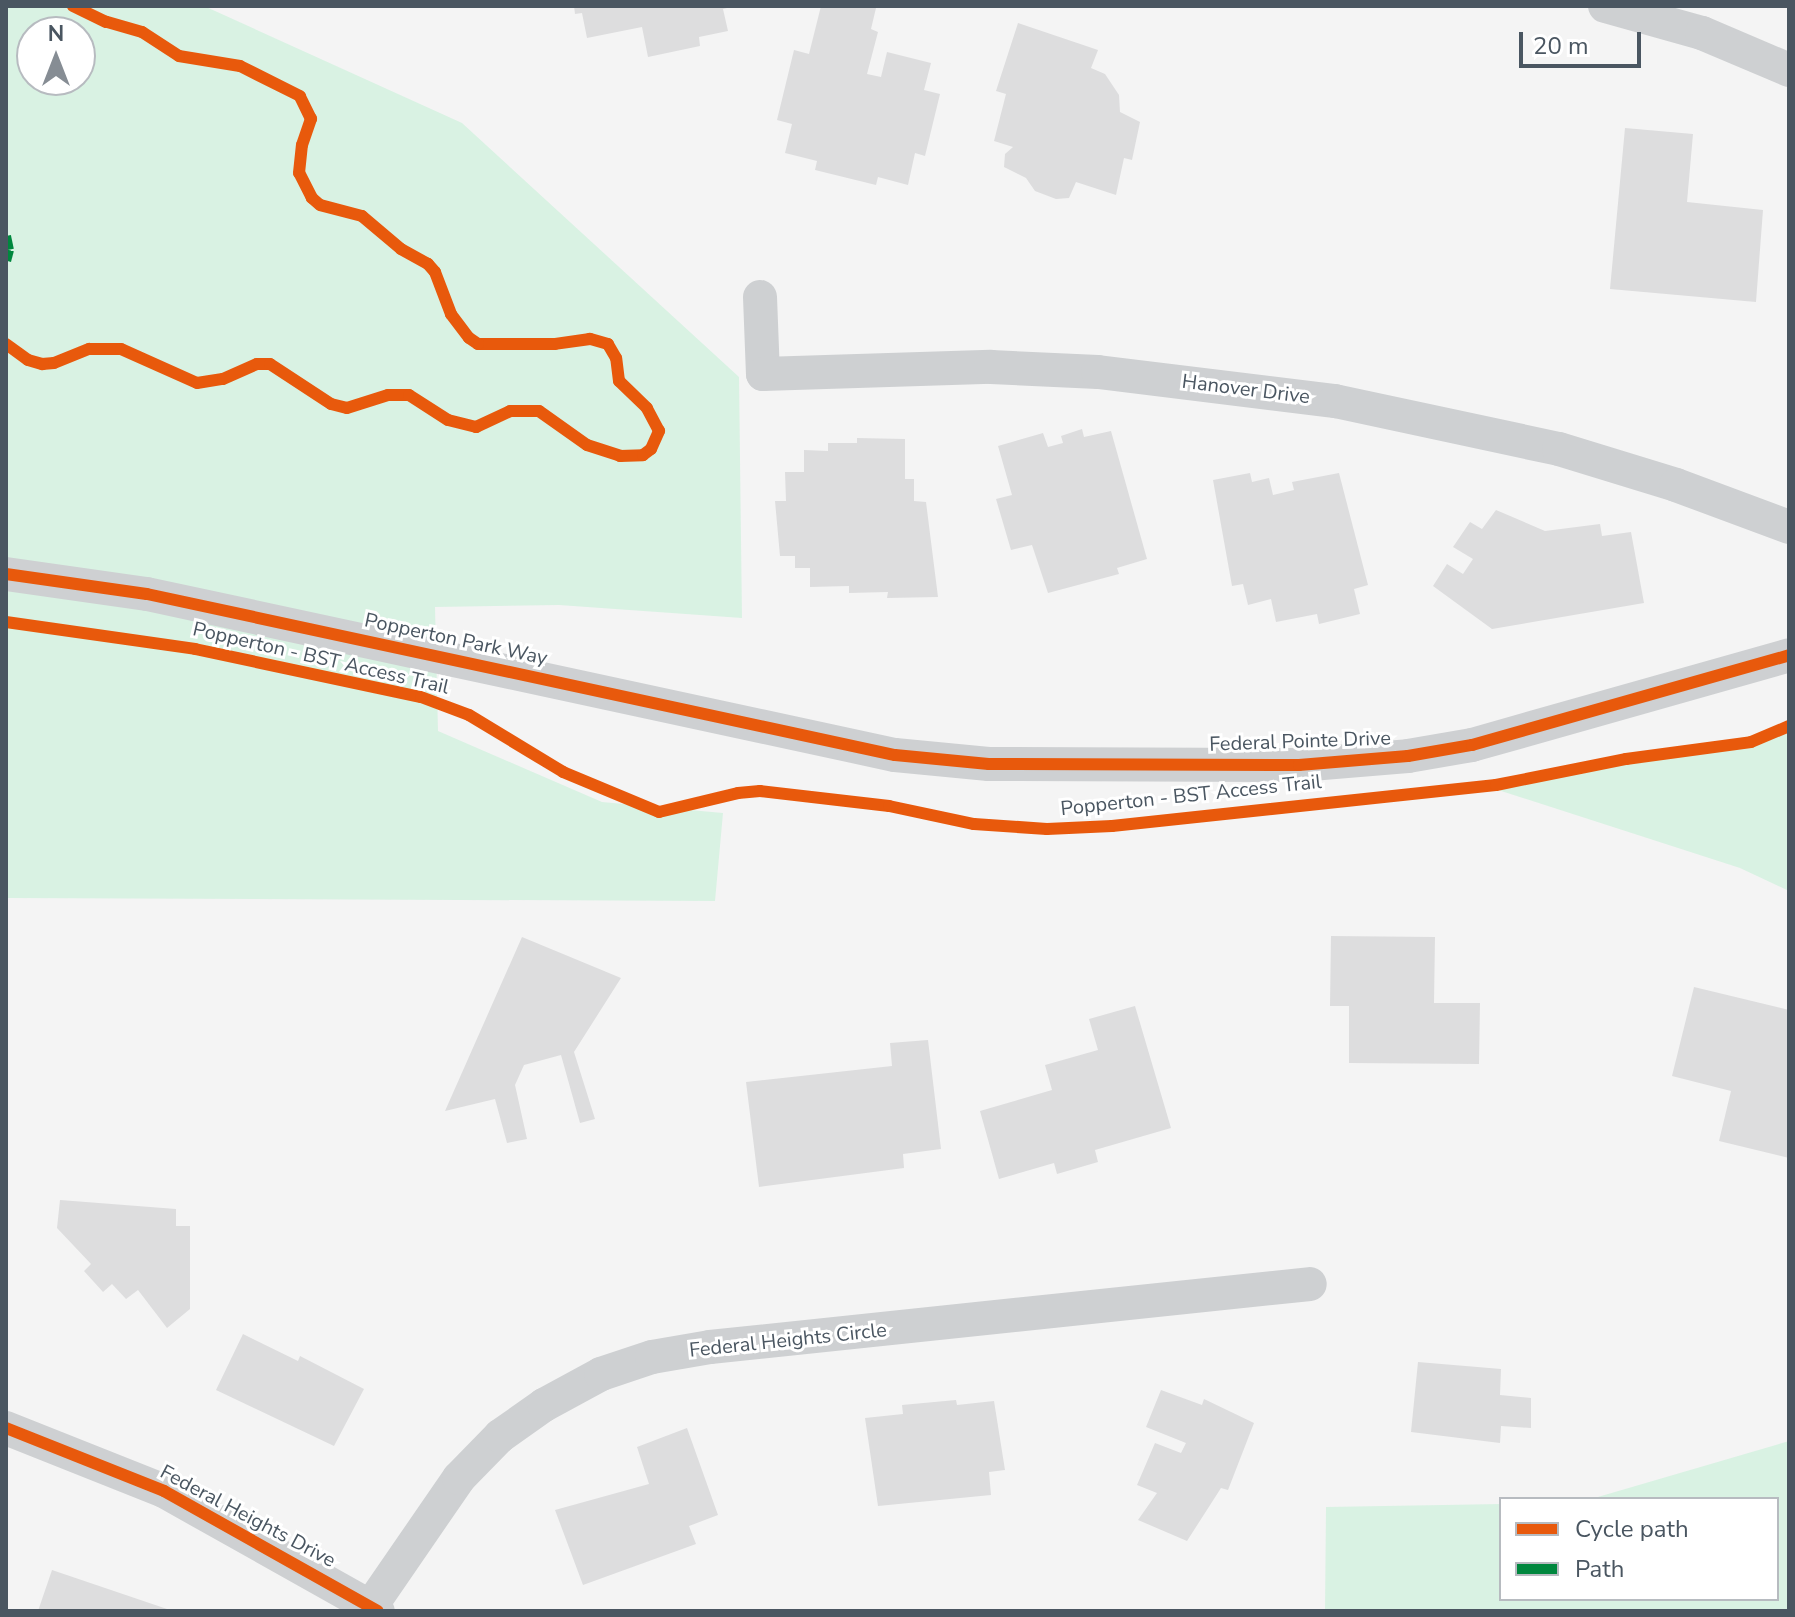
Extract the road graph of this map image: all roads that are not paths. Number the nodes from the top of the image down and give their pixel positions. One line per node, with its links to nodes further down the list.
1 (1605, 6): 2 (street)
2 (1789, 70)
3 (760, 297): 4 (street, Hanover Drive)
4 (1789, 527)
5 (6, 574): 7 (street, Popperton Park Way)
6 (1789, 655): 7 (street, Federal Pointe Drive)
7 (895, 755)
8 (1310, 1284): 10 (street, Federal Heights Circle)
9 (6, 1428): 10 (street, Federal Heights Drive)
10 (374, 1608)

